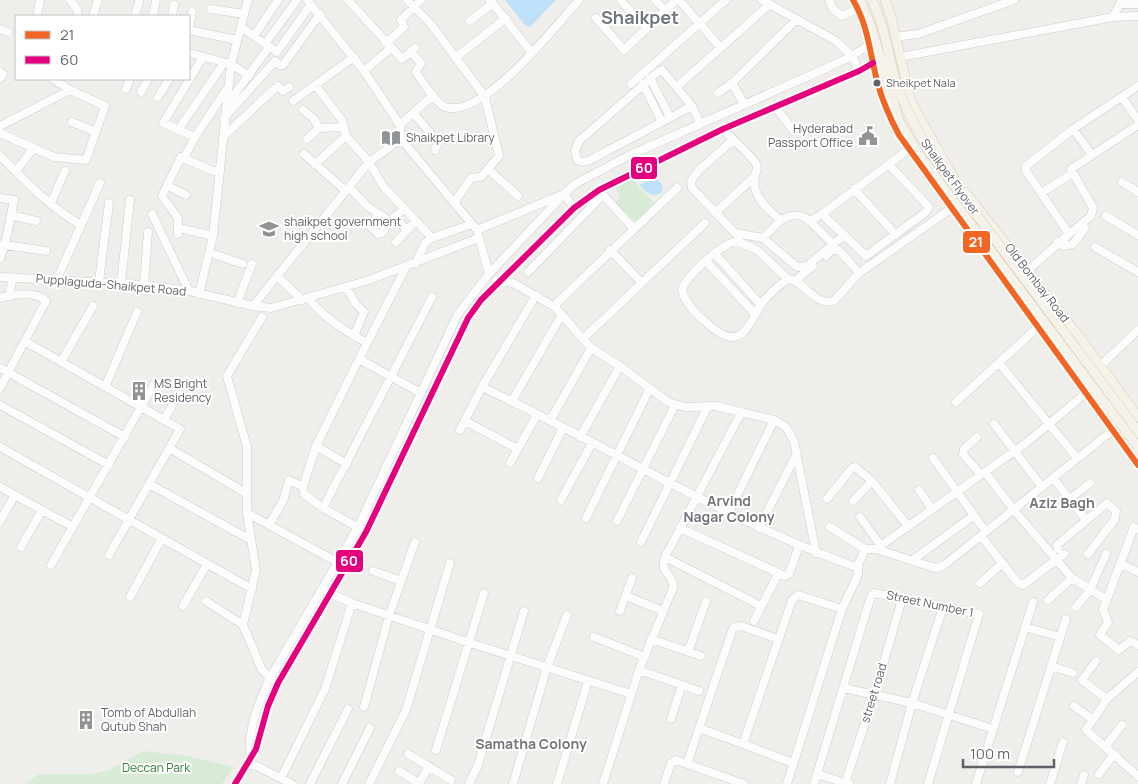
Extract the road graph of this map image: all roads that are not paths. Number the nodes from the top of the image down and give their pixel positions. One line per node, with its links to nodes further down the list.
1 (40, 0): 36 (street)
2 (70, 0): 37 (street)
3 (98, 0): 38 (street)
4 (156, 0): 40 (street)
5 (248, 0): 34 (street)
6 (278, 0): 55 (street)
7 (297, 0): 59 (street)
8 (348, 0): 60 (street)
9 (407, 0): 30 (street)
10 (421, 0): 30 (street)
11 (580, 0): 63 (street)
12 (656, 0): 32 (street)
13 (678, 0): 32 (street); 49 (street)
14 (726, 0): 49 (street)
15 (762, 0): 29 (street)
16 (829, 0): 26 (street)
17 (853, 0): 26 (main road)
18 (872, 0): 286 (main road, Shaikpet Flyover, bridge)
19 (885, 0): 56 (main road, Old Bombay Road)
20 (491, 1): 44 (street); 47 (street)
21 (1012, 1): 56 (street)
22 (139, 2): 39 (street)
23 (309, 2): 35 (street); 59 (street)
24 (622, 2): 51 (street)
25 (1121, 2): 27 (street); 43 (street)
26 (859, 4): 58 (main road); 293 (main road, Shaikpet Flyover, bridge)
27 (1138, 4)
28 (174, 5): 41 (street)
29 (769, 5): 46 (street); 61 (street)
30 (414, 7): 60 (street); 68 (street)
31 (211, 9): 34 (street)
32 (665, 10): 51 (street)
33 (192, 12): 48 (street)
34 (244, 14): 50 (street)
35 (320, 14): 66 (street); 109 (street)
36 (37, 15)
37 (78, 15)
38 (93, 15)
39 (135, 15)
40 (153, 15)
41 (172, 15)
42 (1138, 16): 43 (street)
43 (1113, 17): 67 (street)
44 (506, 18): 63 (street); 68 (street)
45 (596, 18): 51 (street)
46 (796, 20): 64 (street); 83 (street)
47 (470, 21)
48 (190, 23)
49 (698, 23): 61 (street); 84 (street)
50 (241, 27): 55 (street); 57 (street)
51 (646, 28)
52 (0, 29): 54 (street)
53 (190, 29): 57 (street)
54 (8, 32)
55 (254, 36): 59 (street)
56 (895, 37): 67 (main road, Old Bombay Road)
57 (237, 40): 70 (street)
58 (869, 45): 64 (street); 69 (main road)
59 (267, 46): 74 (street)
60 (389, 46): 71 (street); 95 (street)
61 (720, 47): 86 (street)
62 (190, 53): 65 (street)
63 (532, 53): 97 (street)
64 (852, 56): 72 (street); 100 (street)
65 (203, 57): 70 (street); 76 (street)
66 (354, 57): 71 (street); 87 (street)
67 (900, 57): 148 (main road, Old Bombay Road)
68 (456, 58): 97 (street)
69 (873, 63): 72 (street); 134 (main road)
70 (228, 64): 74 (street); 90 (street); 120 (street)
71 (364, 71): 114 (street)
72 (859, 71): 104 (street)
73 (0, 72): 75 (street)
74 (249, 76): 101 (street)
75 (0, 78)
76 (190, 78)
77 (650, 78): 85 (street); 102 (street); 108 (street)
78 (55, 80): 92 (street)
79 (130, 80): 91 (street)
80 (147, 80): 93 (street)
81 (168, 80): 96 (street)
82 (189, 80): 120 (street)
83 (732, 82): 94 (street); 100 (street)
84 (631, 84)
85 (643, 84): 112 (street); 131 (street)
86 (680, 84)
87 (315, 85): 99 (street); 117 (street)
88 (289, 86): 127 (street)
89 (1138, 86): 119 (street)
90 (228, 88): 101 (street); 126 (street)
91 (126, 89)
92 (70, 90): 116 (street); 123 (street)
93 (141, 92)
94 (718, 93)
95 (433, 95): 103 (street); 106 (street)
96 (158, 97)
97 (485, 97): 103 (street); 143 (street)
98 (1123, 99): 110 (street)
99 (293, 101)
100 (744, 104): 113 (street)
101 (226, 106): 109 (street)
102 (692, 106): 108 (street); 113 (street)
103 (450, 108): 107 (street)
104 (776, 108): 121 (street); 122 (street)
105 (303, 110): 118 (street)
106 (414, 114): 114 (street); 133 (street)
107 (450, 116)
108 (670, 117): 112 (street)
109 (224, 119): 127 (street)
110 (1138, 120)
111 (72, 122): 123 (street)
112 (662, 122): 131 (street)
113 (700, 123): 136 (street)
114 (400, 125): 129 (street)
115 (1138, 125): 137 (street)
116 (0, 126)
117 (344, 127): 118 (street); 125 (street)
118 (318, 128): 128 (street)
119 (1073, 129): 137 (street); 159 (street)
120 (178, 130): 126 (street)
121 (793, 130)
122 (720, 131): 130 (street); 161 (street)
123 (96, 132): 124 (street)
124 (0, 133)
125 (346, 136): 140 (street); 141 (street)
126 (195, 137): 139 (street)
127 (224, 137): 146 (street)
128 (307, 139)
129 (401, 139): 140 (street); 168 (street)
130 (730, 143): 149 (street); 172 (street)
131 (624, 145): 136 (street)
132 (32, 150): 144 (street)
133 (435, 150)
134 (910, 151): 142 (street); 155 (main road); 157 (street)
135 (304, 154): 141 (street)
136 (630, 155): 160 (street)
137 (1092, 155): 147 (street)
138 (0, 156): 144 (street)
139 (184, 158): 146 (street); 153 (street)
140 (369, 162): 156 (street); 171 (street)
141 (315, 164): 156 (street)
142 (892, 168): 157 (street); 192 (street)
143 (488, 169): 163 (street); 168 (street)
144 (16, 171): 167 (street)
145 (65, 171): 167 (street)
146 (220, 171): 194 (street)
147 (1072, 171): 150 (street); 159 (street); 191 (street)
148 (952, 175): 155 (main road); 213 (main road, Old Bombay Road)
149 (755, 176): 172 (street); 179 (street)
150 (1050, 182)
151 (1122, 182): 158 (street)
152 (100, 183): 185 (street)
153 (168, 186): 162 (street); 194 (street)
154 (677, 188): 186 (street)
155 (936, 188): 170 (main road)
156 (347, 189): 174 (street); 218 (street)
157 (856, 191): 175 (street); 192 (street)
158 (1138, 192)
159 (1041, 193): 191 (street)
160 (564, 194): 169 (street); 190 (street, Pupplaguda-Shaikpet Road); 217 (street)
161 (602, 194): 169 (street); 186 (street); 214 (street)
162 (186, 195)
163 (518, 196)
164 (0, 198): 176 (street)
165 (130, 200): 226 (street)
166 (109, 202): 223 (street)
167 (51, 203): 185 (street)
168 (454, 203): 184 (street)
169 (574, 208): 224 (street)
170 (952, 208): 216 (street); 245 (main road)
171 (404, 209): 178 (street); 181 (street)
172 (716, 212): 197 (street)
173 (152, 214): 229 (street)
174 (378, 214): 178 (street); 178 (street)
175 (822, 214): 182 (street); 195 (street)
176 (11, 215): 180 (street); 200 (street)
177 (1106, 216): 193 (street)
178 (392, 219): 188 (street)
179 (782, 220): 182 (street); 197 (street)
180 (36, 221)
181 (416, 221): 188 (street); 196 (street)
182 (810, 221): 199 (street)
183 (705, 223): 225 (street)
184 (472, 224): 190 (street); 196 (street)
185 (81, 225): 221 (street)
186 (633, 228): 203 (street)
187 (1085, 228): 201 (street)
188 (407, 230): 198 (street)
189 (148, 232): 227 (street)
190 (478, 234): 209 (street, Pupplaguda-Shaikpet Road); 217 (street)
191 (1069, 234): 201 (street)
192 (896, 235): 195 (street)
193 (1138, 235)
194 (213, 236): 205 (street)
195 (843, 236): 199 (street)
196 (432, 238): 209 (street)
197 (763, 238): 199 (street)
198 (396, 242)
199 (833, 244)
200 (3, 245): 204 (street); 207 (street)
201 (1055, 245): 213 (street)
202 (1095, 246): 215 (street)
203 (610, 250): 225 (street); 237 (street)
204 (46, 251)
205 (210, 253): 210 (street); 230 (street)
206 (714, 253): 208 (street); 222 (street); 238 (street)
207 (0, 258)
208 (706, 261): 242 (street); 242 (street)
209 (416, 263): 212 (street, Pupplaguda-Shaikpet Road)
210 (243, 264)
211 (252, 264): 236 (street)
212 (406, 267): 228 (street, Pupplaguda-Shaikpet Road); 250 (street)
213 (1025, 269): 256 (main road, Old Bombay Road)
214 (528, 272)
215 (1138, 272)
216 (859, 273): 222 (street); 222 (street)
217 (489, 274): 224 (street); 266 (street)
218 (277, 276): 235 (street); 240 (street)
219 (0, 277): 220 (street, Pupplaguda-Shaikpet Road)
220 (12, 277): 221 (street, Pupplaguda-Shaikpet Road); 232 (street)
221 (57, 279): 223 (street, Pupplaguda-Shaikpet Road)
222 (792, 280): 238 (street)
223 (99, 281): 226 (street, Pupplaguda-Shaikpet Road)
224 (499, 282): 231 (street); 347 (street)
225 (641, 282): 247 (street)
226 (121, 283): 227 (street, Pupplaguda-Shaikpet Road)
227 (144, 285): 229 (street, Pupplaguda-Shaikpet Road)
228 (346, 286): 235 (street, Pupplaguda-Shaikpet Road); 248 (street)
229 (188, 291): 230 (street, Pupplaguda-Shaikpet Road)
230 (199, 294): 236 (street, Pupplaguda-Shaikpet Road)
231 (536, 295): 243 (street); 262 (street)
232 (9, 296): 234 (street); 249 (street)
233 (432, 297): 259 (street)
234 (0, 298)
235 (305, 299): 240 (street, Pupplaguda-Shaikpet Road); 248 (street)
236 (237, 302): 240 (street, Pupplaguda-Shaikpet Road)
237 (557, 303)
238 (761, 305): 242 (street)
239 (93, 306): 253 (street)
240 (252, 306)
241 (137, 312): 261 (street)
242 (755, 314)
243 (561, 316): 251 (street); 268 (street)
244 (262, 318): 318 (street)
245 (1038, 327): 254 (street); 267 (main road)
246 (1138, 330): 256 (street)
247 (588, 334)
248 (354, 336): 250 (street)
249 (26, 342): 253 (street); 258 (street)
250 (367, 343): 252 (street)
251 (591, 348): 255 (street); 280 (street)
252 (359, 359): 259 (street); 291 (street)
253 (61, 362): 261 (street)
254 (999, 363): 269 (street); 282 (street)
255 (620, 366): 264 (street); 288 (street)
256 (1100, 366): 276 (main road, Old Bombay Road)
257 (0, 368): 258 (street)
258 (9, 372): 263 (street); 287 (street)
259 (392, 377): 266 (street); 301 (street)
260 (154, 384): 273 (street)
261 (105, 386): 273 (street)
262 (482, 387): 268 (street); 279 (street)
263 (0, 388)
264 (650, 388): 271 (street); 298 (street)
265 (179, 393): 277 (street)
266 (421, 393): 342 (street)
267 (1086, 393): 282 (street); 285 (main road)
268 (512, 401): 275 (street)
269 (956, 402)
270 (0, 405): 303 (street)
271 (675, 405): 272 (street); 305 (street)
272 (708, 406): 274 (street); 311 (street)
273 (141, 407): 277 (street); 287 (street)
274 (741, 413): 278 (street); 320 (street)
275 (537, 415): 280 (street); 295 (street)
276 (1138, 417)
277 (164, 420): 294 (street)
278 (774, 420): 297 (street); 330 (street)
279 (465, 421): 284 (street); 295 (street)
280 (550, 421): 283 (street)
281 (994, 424): 296 (street)
282 (1050, 425): 296 (street); 300 (street)
283 (563, 428): 288 (street); 307 (street)
284 (460, 430)
285 (1114, 430): 300 (street); 304 (main road)
286 (1138, 431)
287 (125, 437): 303 (street)
288 (580, 437): 290 (street)
289 (977, 437): 306 (street)
290 (592, 443): 298 (street); 324 (street)
291 (316, 446): 301 (street); 314 (street)
292 (0, 447): 321 (street)
293 (1138, 447)
294 (169, 448): 310 (street); 318 (street)
295 (518, 449): 302 (street)
296 (1016, 450): 306 (street); 315 (street)
297 (797, 453): 345 (street); 357 (street)
298 (616, 457): 305 (street); 334 (street)
299 (933, 458): 317 (street)
300 (1077, 458): 308 (street)
301 (347, 464): 326 (street)
302 (510, 464)
303 (109, 465): 321 (street)
304 (1138, 465)
305 (644, 470): 311 (street); 338 (street)
306 (983, 474): 317 (street); 329 (street)
307 (538, 478)
308 (1053, 478): 315 (street); 323 (street)
309 (872, 482): 322 (street); 325 (street); 340 (street)
310 (149, 484): 335 (street); 350 (street)
311 (671, 484): 320 (street); 352 (street)
312 (1090, 484): 323 (street)
313 (0, 487): 319 (street)
314 (303, 487): 326 (street); 339 (street)
315 (1042, 487): 329 (street)
316 (919, 490): 327 (street)
317 (956, 492): 327 (street); 332 (street)
318 (246, 493): 331 (street)
319 (15, 495): 328 (street); 337 (street)
320 (698, 497): 330 (street); 344 (street)
321 (90, 498): 335 (street); 341 (street)
322 (827, 499)
323 (1070, 499): 336 (street)
324 (561, 500)
325 (853, 501)
326 (323, 508): 342 (street)
327 (932, 509): 340 (street)
328 (42, 510): 341 (street); 354 (street)
329 (1014, 510): 348 (street); 358 (street)
330 (729, 512): 345 (street)
331 (246, 513): 339 (street); 350 (street)
332 (973, 516): 348 (street); 364 (street)
333 (860, 517): 355 (street)
334 (586, 518)
335 (129, 520): 349 (street); 362 (street)
336 (1086, 520): 358 (street); 360 (street)
337 (0, 521)
338 (617, 521)
339 (269, 525): 366 (street)
340 (907, 525): 355 (street)
341 (73, 527): 371 (street)
342 (358, 527): 347 (street); 366 (street)
343 (830, 527): 356 (street)
344 (680, 528): 363 (street); 376 (street)
345 (760, 528): 353 (street)
346 (1138, 529): 370 (street)
347 (366, 532): 383 (street)
348 (983, 534): 364 (street); 368 (street)
349 (162, 538): 369 (street); 386 (street)
350 (251, 540): 381 (street)
351 (415, 542): 379 (street)
352 (642, 542)
353 (799, 546): 357 (street); 376 (street)
354 (21, 547)
355 (878, 547): 356 (street); 364 (street)
356 (865, 549): 372 (street)
357 (816, 553): 372 (street)
358 (1056, 553): 359 (street); 368 (street); 373 (street)
359 (1064, 554)
360 (1088, 554)
361 (1106, 554): 382 (street)
362 (109, 555)
363 (665, 557): 395 (street); 401 (street)
364 (914, 560)
365 (1070, 562): 373 (street)
366 (339, 563): 383 (street)
367 (450, 563): 408 (street)
368 (1003, 563): 380 (street)
369 (207, 564): 381 (street); 394 (street)
370 (1121, 564): 375 (street); 389 (street)
371 (51, 565)
372 (858, 565): 398 (street)
373 (1063, 568): 378 (street)
374 (373, 571): 379 (street)
375 (1138, 572)
376 (778, 574): 395 (street)
377 (632, 578): 385 (street)
378 (1072, 578): 382 (street); 388 (street)
379 (401, 581): 403 (street)
380 (980, 583)
381 (252, 589): 406 (street)
382 (1090, 590): 389 (street); 397 (street)
383 (327, 592): 393 (street); 425 (street); 427 (street)
384 (484, 593): 413 (street)
385 (626, 596): 400 (street); 401 (street)
386 (130, 597)
387 (902, 599): 396 (street, Street Number 1); 429 (street, Street Number 1); 432 (street, street road)
388 (1048, 600)
389 (1107, 600): 414 (street)
390 (206, 602): 406 (street)
391 (706, 602): 415 (street)
392 (1033, 602): 407 (street)
393 (352, 603): 403 (street); 461 (street)
394 (183, 606)
395 (761, 606): 405 (street)
396 (943, 606): 434 (street); 438 (street, Street Number 1)
397 (1076, 607)
398 (842, 609): 411 (street); 452 (street)
399 (524, 611): 416 (street)
400 (620, 611)
401 (664, 611): 412 (street)
402 (567, 615): 421 (street)
403 (389, 616): 408 (street); 436 (street)
404 (1066, 619): 410 (street)
405 (754, 621)
406 (243, 625): 425 (street)
407 (1025, 627): 410 (street); 444 (street)
408 (430, 630): 413 (street); 469 (street)
409 (594, 637): 417 (street)
410 (1060, 637): 420 (street)
411 (778, 639): 443 (street); 446 (street)
412 (651, 640): 415 (street); 417 (street)
413 (470, 643): 416 (street); 448 (street)
414 (1138, 645)
415 (688, 652): 418 (street)
416 (510, 655): 421 (street); 471 (street)
417 (645, 656): 422 (street)
418 (700, 656)
419 (1096, 661): 433 (street)
420 (1051, 666): 424 (street); 456 (street)
421 (547, 667): 426 (street); 472 (street)
422 (640, 670): 428 (street); 431 (street)
423 (1138, 672): 433 (street)
424 (1073, 673)
425 (270, 678): 427 (street); 451 (street)
426 (588, 681): 431 (street); 473 (street)
427 (278, 683): 451 (street)
428 (682, 686): 430 (street); 439 (street)
429 (843, 688): 432 (street); 457 (street, Street Number 1)
430 (699, 691)
431 (631, 694): 474 (street)
432 (874, 696): 434 (street); 464 (street, street road)
433 (1107, 699): 440 (street)
434 (912, 704): 438 (street); 479 (street)
435 (1074, 706): 440 (street)
436 (364, 707)
437 (348, 709): 467 (street)
438 (948, 715): 444 (street); 480 (street, Street Number 1)
439 (671, 719)
440 (1092, 720): 447 (street)
441 (1122, 725): 447 (street)
442 (370, 728): 468 (street)
443 (699, 728): 446 (street); 453 (street)
444 (993, 729): 481 (street)
445 (1063, 742): 482 (street)
446 (743, 744): 452 (street)
447 (1106, 747): 450 (street)
448 (436, 750)
449 (408, 754): 454 (street)
450 (1114, 754): 458 (street); 460 (street)
451 (248, 760): 461 (street); 465 (street)
452 (793, 763): 477 (street)
453 (686, 764): 463 (street); 475 (street)
454 (429, 766): 462 (street); 470 (street)
455 (399, 771): 470 (street)
456 (1018, 772)
457 (817, 774): 464 (street); 478 (street, Street Number 1)
458 (1098, 774)
459 (1084, 775): 483 (street)
460 (1138, 776)
461 (281, 778): 466 (street)
462 (451, 780)
463 (725, 781): 476 (street)
464 (847, 783)
465 (235, 784)
466 (292, 784)
467 (310, 784)
468 (342, 784)
469 (369, 784)
470 (419, 784)
471 (469, 784)
472 (513, 784)
473 (557, 784)
474 (603, 784)
475 (664, 784)
476 (744, 784)
477 (787, 784)
478 (814, 784)
479 (890, 784)
480 (928, 784)
481 (976, 784)
482 (1050, 784)
483 (1081, 784)

